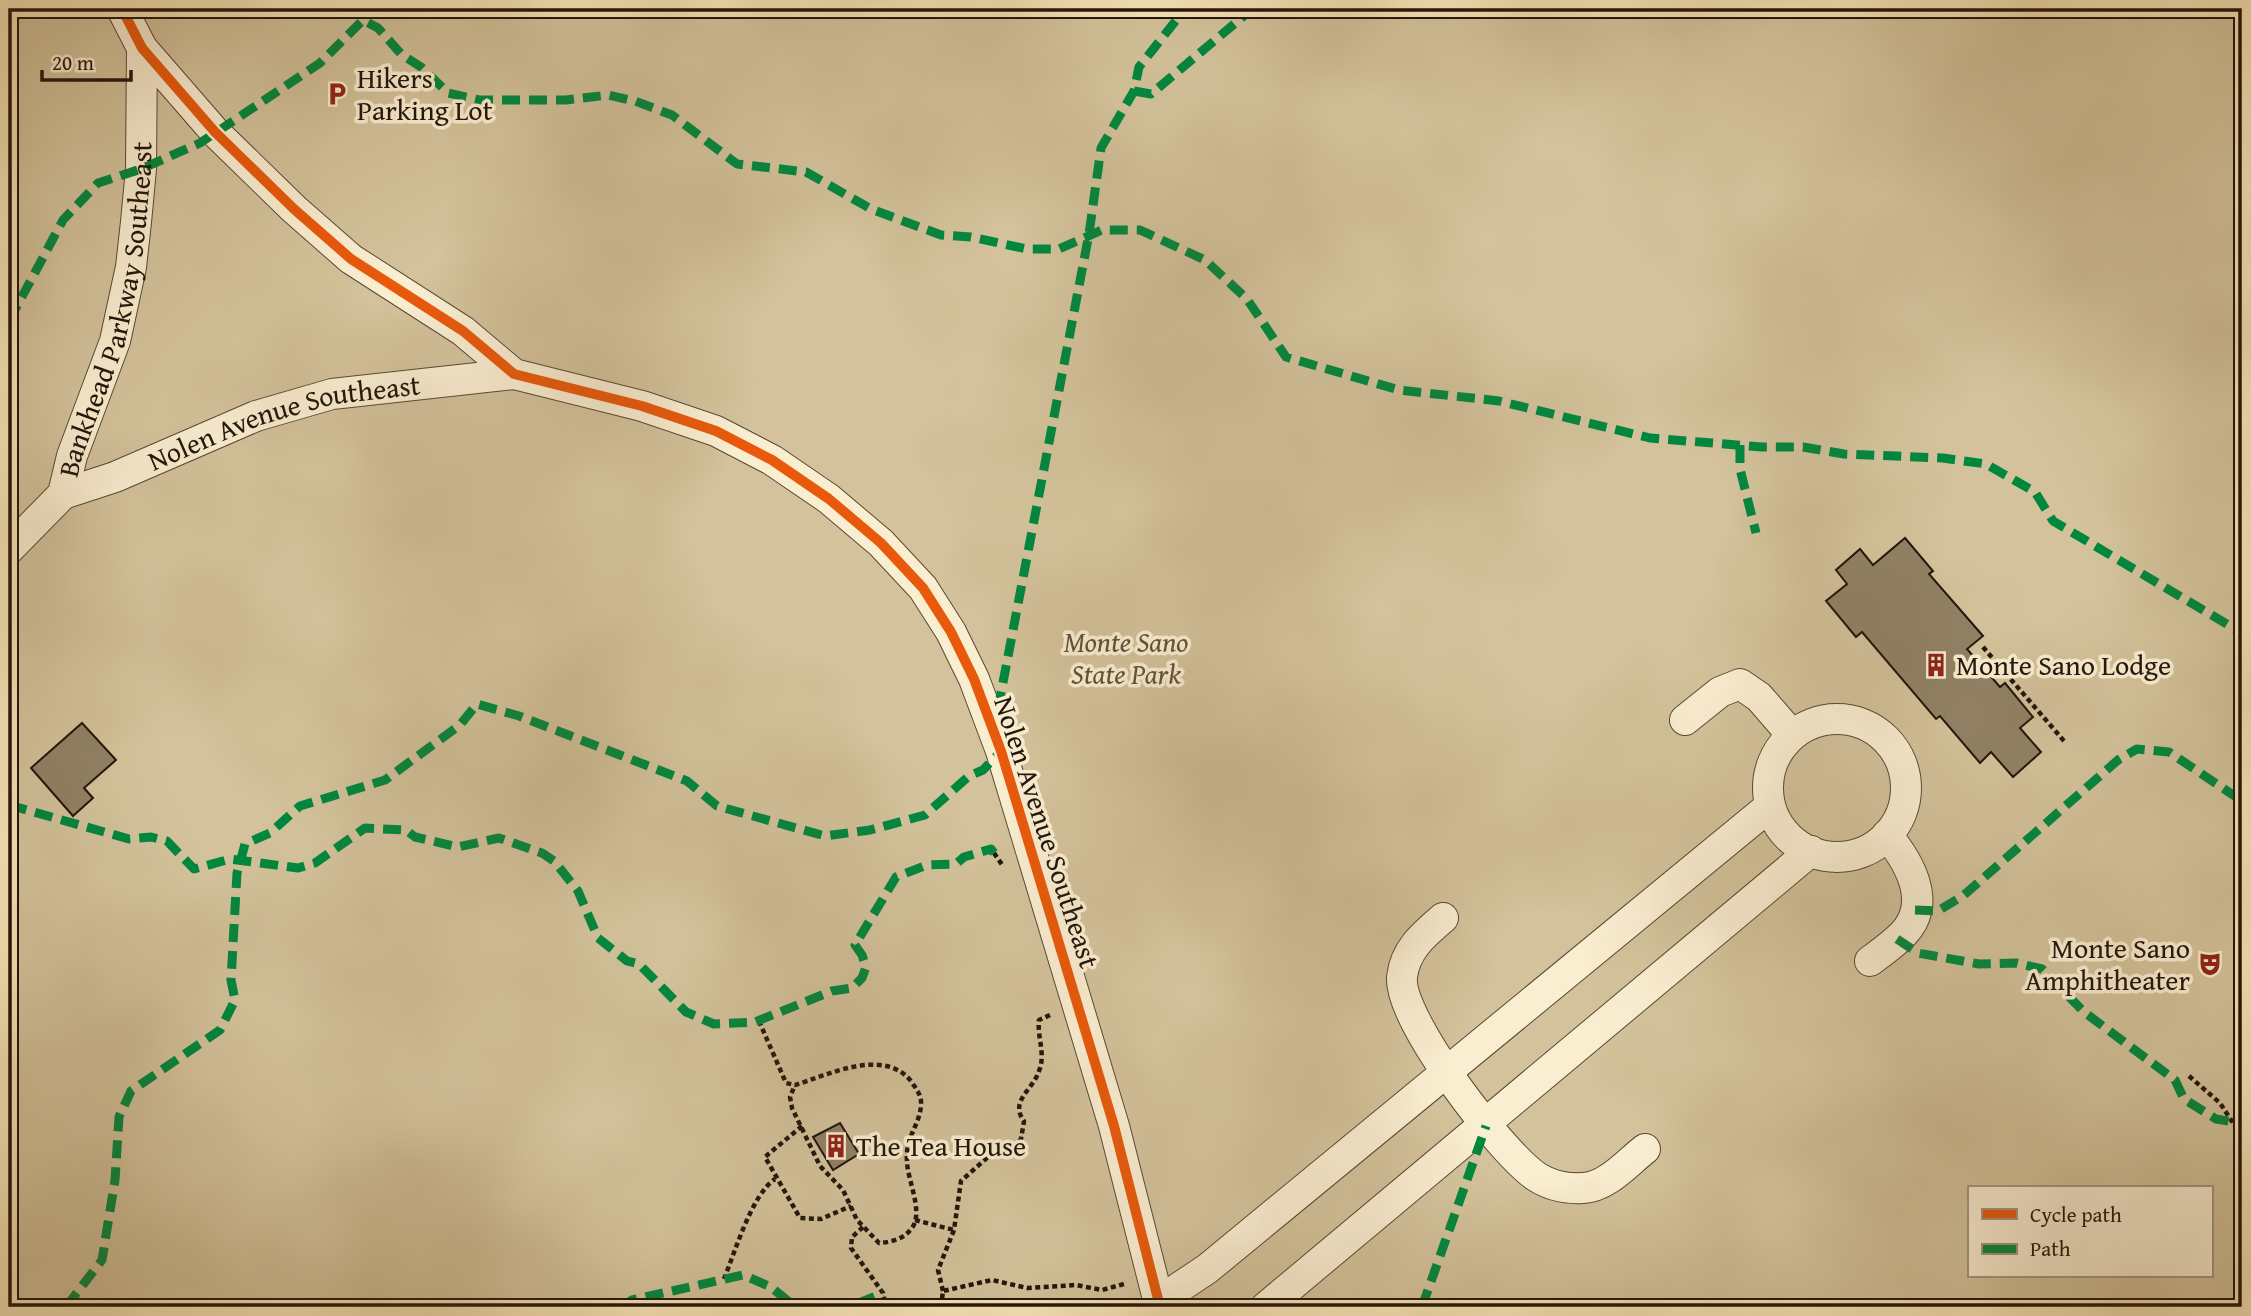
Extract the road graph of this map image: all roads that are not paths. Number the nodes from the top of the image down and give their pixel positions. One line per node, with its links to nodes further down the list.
1 (122, 9): 2 (street, Nolen Avenue Southeast)
2 (142, 48): 3 (street, Nolen Avenue Southeast); 4 (street, Bankhead Parkway Southeast)
3 (514, 374): 4 (street, Nolen Avenue Southeast); 16 (street, Nolen Avenue Southeast)
4 (62, 494): 5 (street, Bankhead Parkway Southeast)
5 (9, 550)
6 (1685, 720): 7 (street)
7 (1792, 735): 8 (street); 9 (street)
8 (1770, 806): 10 (street); 13 (street)
9 (1887, 835): 10 (street); 12 (street)
10 (1811, 851): 14 (street)
11 (1443, 918): 13 (street)
12 (1871, 961)
13 (1447, 1072): 14 (street); 16 (street)
14 (1486, 1126): 15 (street); 17 (street)
15 (1645, 1149)
16 (1157, 1294)
17 (1266, 1307)

